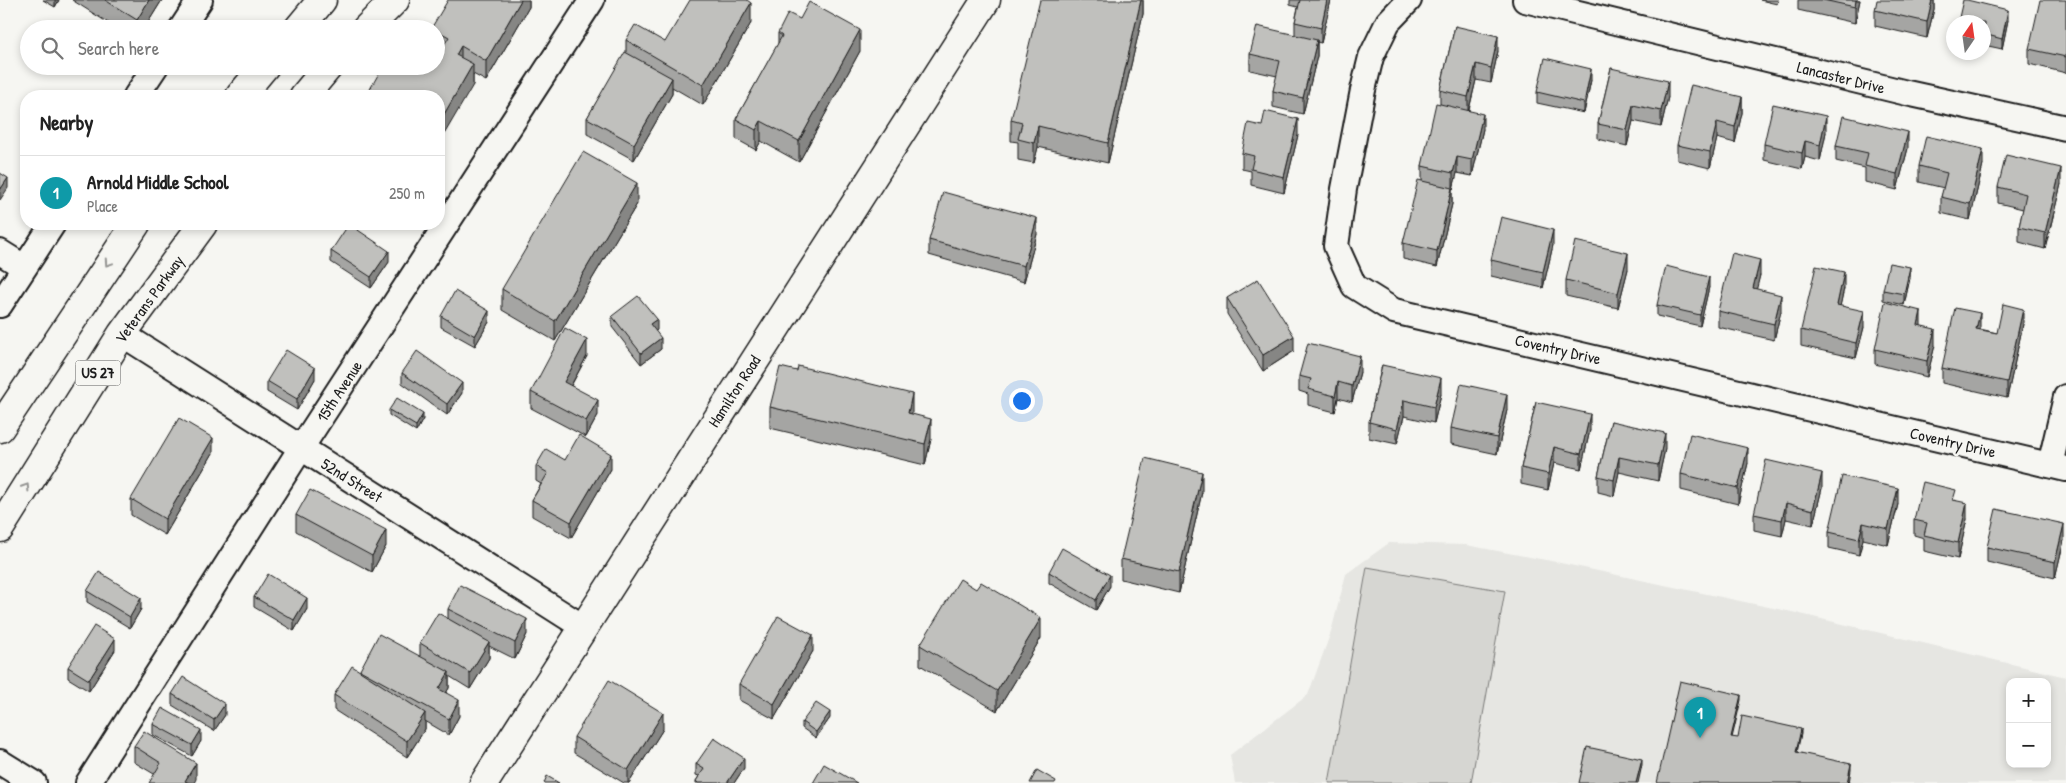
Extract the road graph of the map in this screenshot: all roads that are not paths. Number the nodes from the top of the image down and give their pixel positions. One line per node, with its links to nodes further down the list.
1 (200, 0): 8 (street)
2 (322, 0): 9 (street)
3 (395, 0): 10 (street)
4 (592, 0): 18 (street, 15th Avenue)
5 (986, 0): 32 (street, Hamilton Road)
6 (1408, 0): 30 (street, Coventry Drive)
7 (1525, 0): 17 (street, Lancaster Drive)
8 (187, 20)
9 (305, 20)
10 (375, 20)
11 (150, 75): 14 (street)
12 (258, 75): 15 (street)
13 (322, 75): 16 (street)
14 (140, 90)
15 (245, 90)
16 (309, 90)
17 (2066, 128)
18 (445, 226)
19 (49, 230): 24 (street)
20 (132, 230): 28 (street, one-way to 28)
21 (200, 230): 26 (street, Veterans Parkway / US 27)
22 (443, 230): 29 (street, 15th Avenue)
23 (0, 252): 24 (street)
24 (24, 267): 25 (street)
25 (0, 305)
26 (122, 334): 29 (street, 52nd Street); 31 (street, Veterans Parkway / US 27, one-way to 26)
27 (2066, 397): 30 (street)
28 (0, 428)
29 (301, 448): 32 (street, 52nd Street); 35 (street, 15th Avenue)
30 (2058, 467)
31 (0, 528)
32 (582, 627): 36 (street, Hamilton Road)
33 (0, 762): 34 (street)
34 (34, 783)
35 (88, 783)
36 (484, 783)

